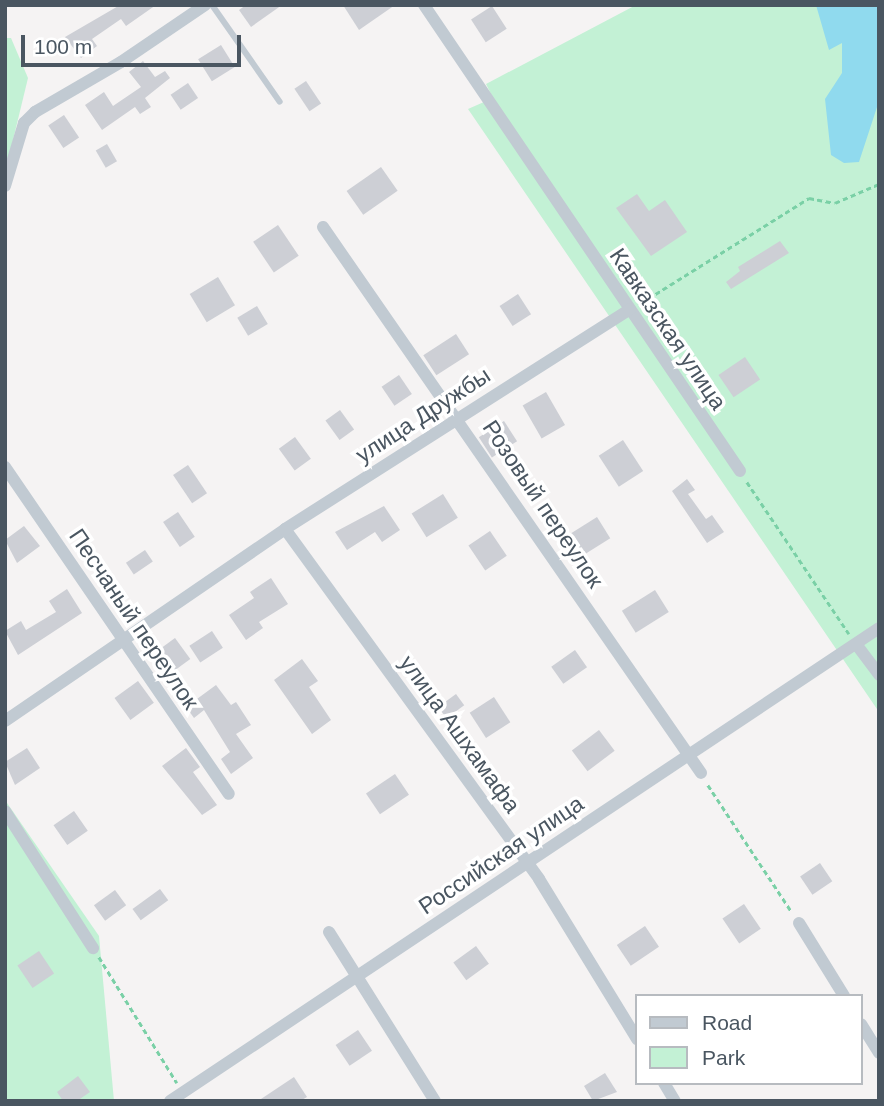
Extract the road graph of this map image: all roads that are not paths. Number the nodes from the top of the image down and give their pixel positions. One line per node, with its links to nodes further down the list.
1 (205, 5): 5 (street)
2 (212, 5): 4 (lane)
3 (424, 5): 7 (street, Кавказcкая улица)
4 (280, 102)
5 (5, 186)
6 (323, 227): 8 (street, Розовый переулок)
7 (630, 309): 8 (street, улица Дружбы); 10 (street, Кавказcкая улица)
8 (458, 416): 11 (street, улица Дружбы); 17 (street, Розовый переулок)
9 (5, 467): 13 (street, Песчаный переулок)
10 (740, 471)
11 (285, 529): 13 (street, улица Дружбы); 21 (street, улица Ашхамафа)
12 (879, 628): 14 (street, Российская улица)
13 (125, 641): 16 (street, улица Дружбы); 19 (street, Песчаный переулок)
14 (856, 644): 15 (street); 17 (street, Российская улица)
15 (879, 675)
16 (5, 720)
17 (689, 755): 18 (street, Розовый переулок); 21 (street, Российская улица)
18 (701, 773)
19 (229, 794)
20 (5, 811): 24 (street)
21 (527, 863): 25 (street, Российская улица); 28 (street, улица Ашхамафа)
22 (799, 923): 26 (street)
23 (329, 932): 25 (street)
24 (93, 948)
25 (357, 976): 31 (street, Российская улица); 32 (street)
26 (843, 994)
27 (863, 1027): 29 (street)
28 (636, 1037)
29 (879, 1053)
30 (665, 1085): 33 (street)
31 (170, 1101)
32 (435, 1101)
33 (675, 1101)

